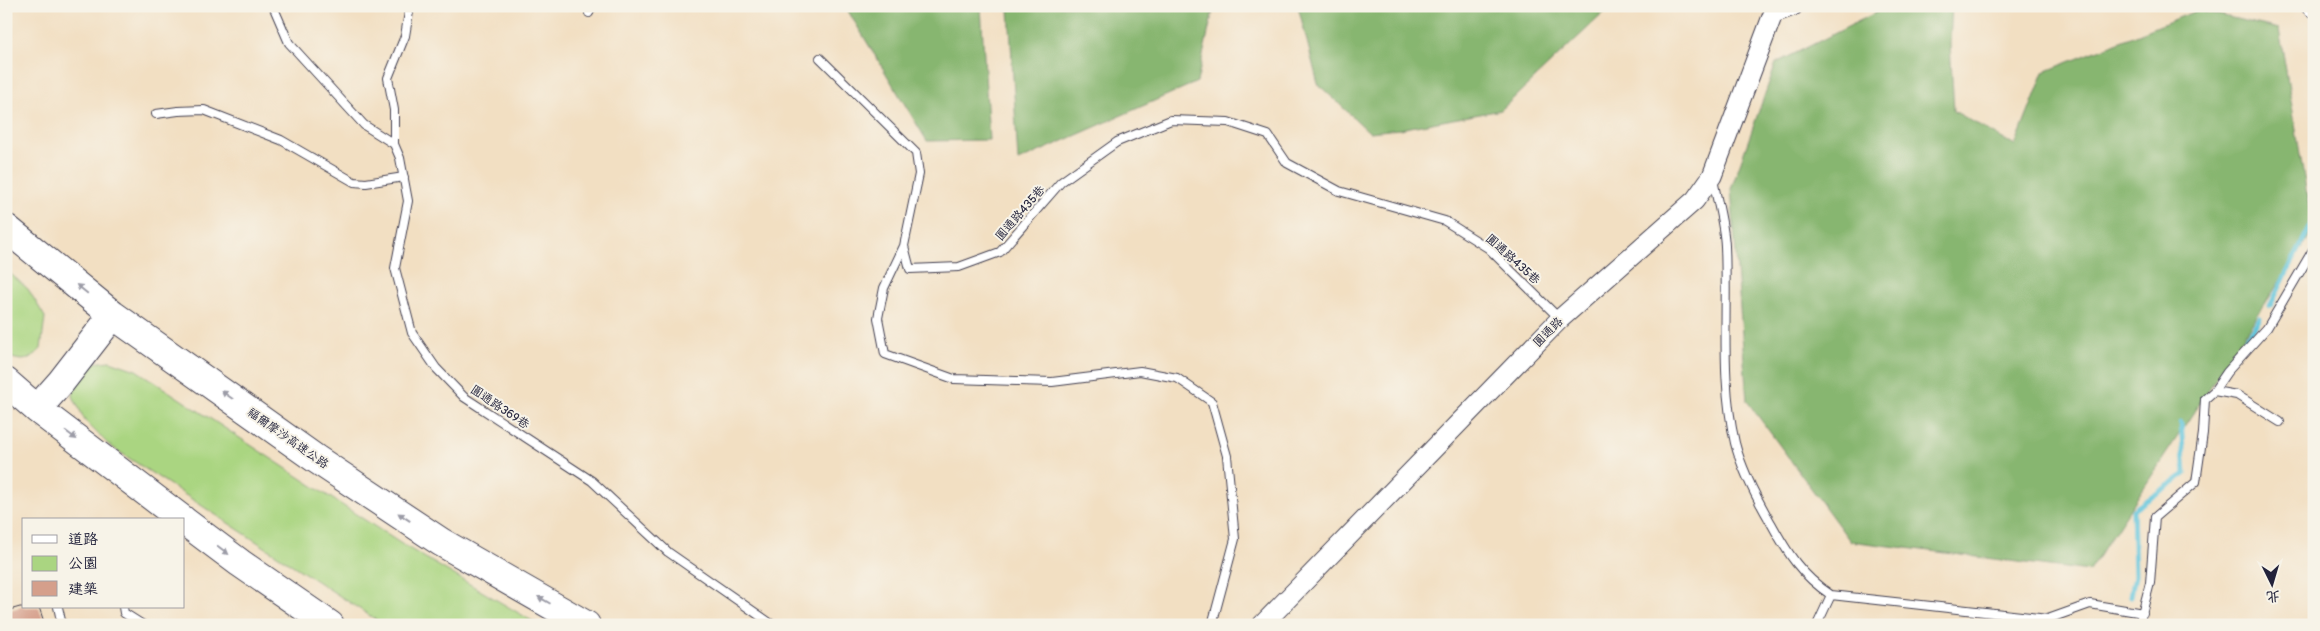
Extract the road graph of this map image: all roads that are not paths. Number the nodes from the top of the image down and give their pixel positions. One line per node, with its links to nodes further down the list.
1 (273, 6): 7 (lane)
2 (410, 6): 7 (lane, 圓通路369巷)
3 (1793, 6): 4 (street)
4 (1775, 10): 8 (street, 圓通路)
5 (820, 58): 11 (lane)
6 (156, 114): 9 (lane)
7 (394, 144): 9 (lane, 圓通路369巷)
8 (1712, 176): 14 (street, 圓通路); 21 (lane)
9 (404, 177): 29 (lane, 圓通路369巷)
10 (6, 228): 13 (highway, 福爾摩沙高速公路, one-way to 10)
11 (904, 246): 14 (lane, 圓通路435巷); 30 (lane)
12 (2314, 248): 16 (lane)
13 (113, 314): 17 (highway); 28 (highway, 福爾摩沙高速公路, one-way to 13)
14 (1560, 319): 31 (street, 圓通路)
15 (6, 382): 17 (highway)
16 (2214, 391): 18 (lane); 24 (lane)
17 (37, 409): 19 (highway, one-way to 19)
18 (2280, 422)
19 (180, 518)
20 (185, 522): 27 (highway, one-way to 27)
21 (1831, 595): 24 (lane); 32 (lane)
22 (58, 608): 25 (lane)
23 (124, 608): 26 (lane)
24 (2140, 612): 33 (lane)
25 (62, 625)
26 (143, 625)
27 (330, 625)
28 (586, 625)
29 (773, 625)
30 (1212, 625)
31 (1262, 625)
32 (1817, 625)
33 (2140, 625)

